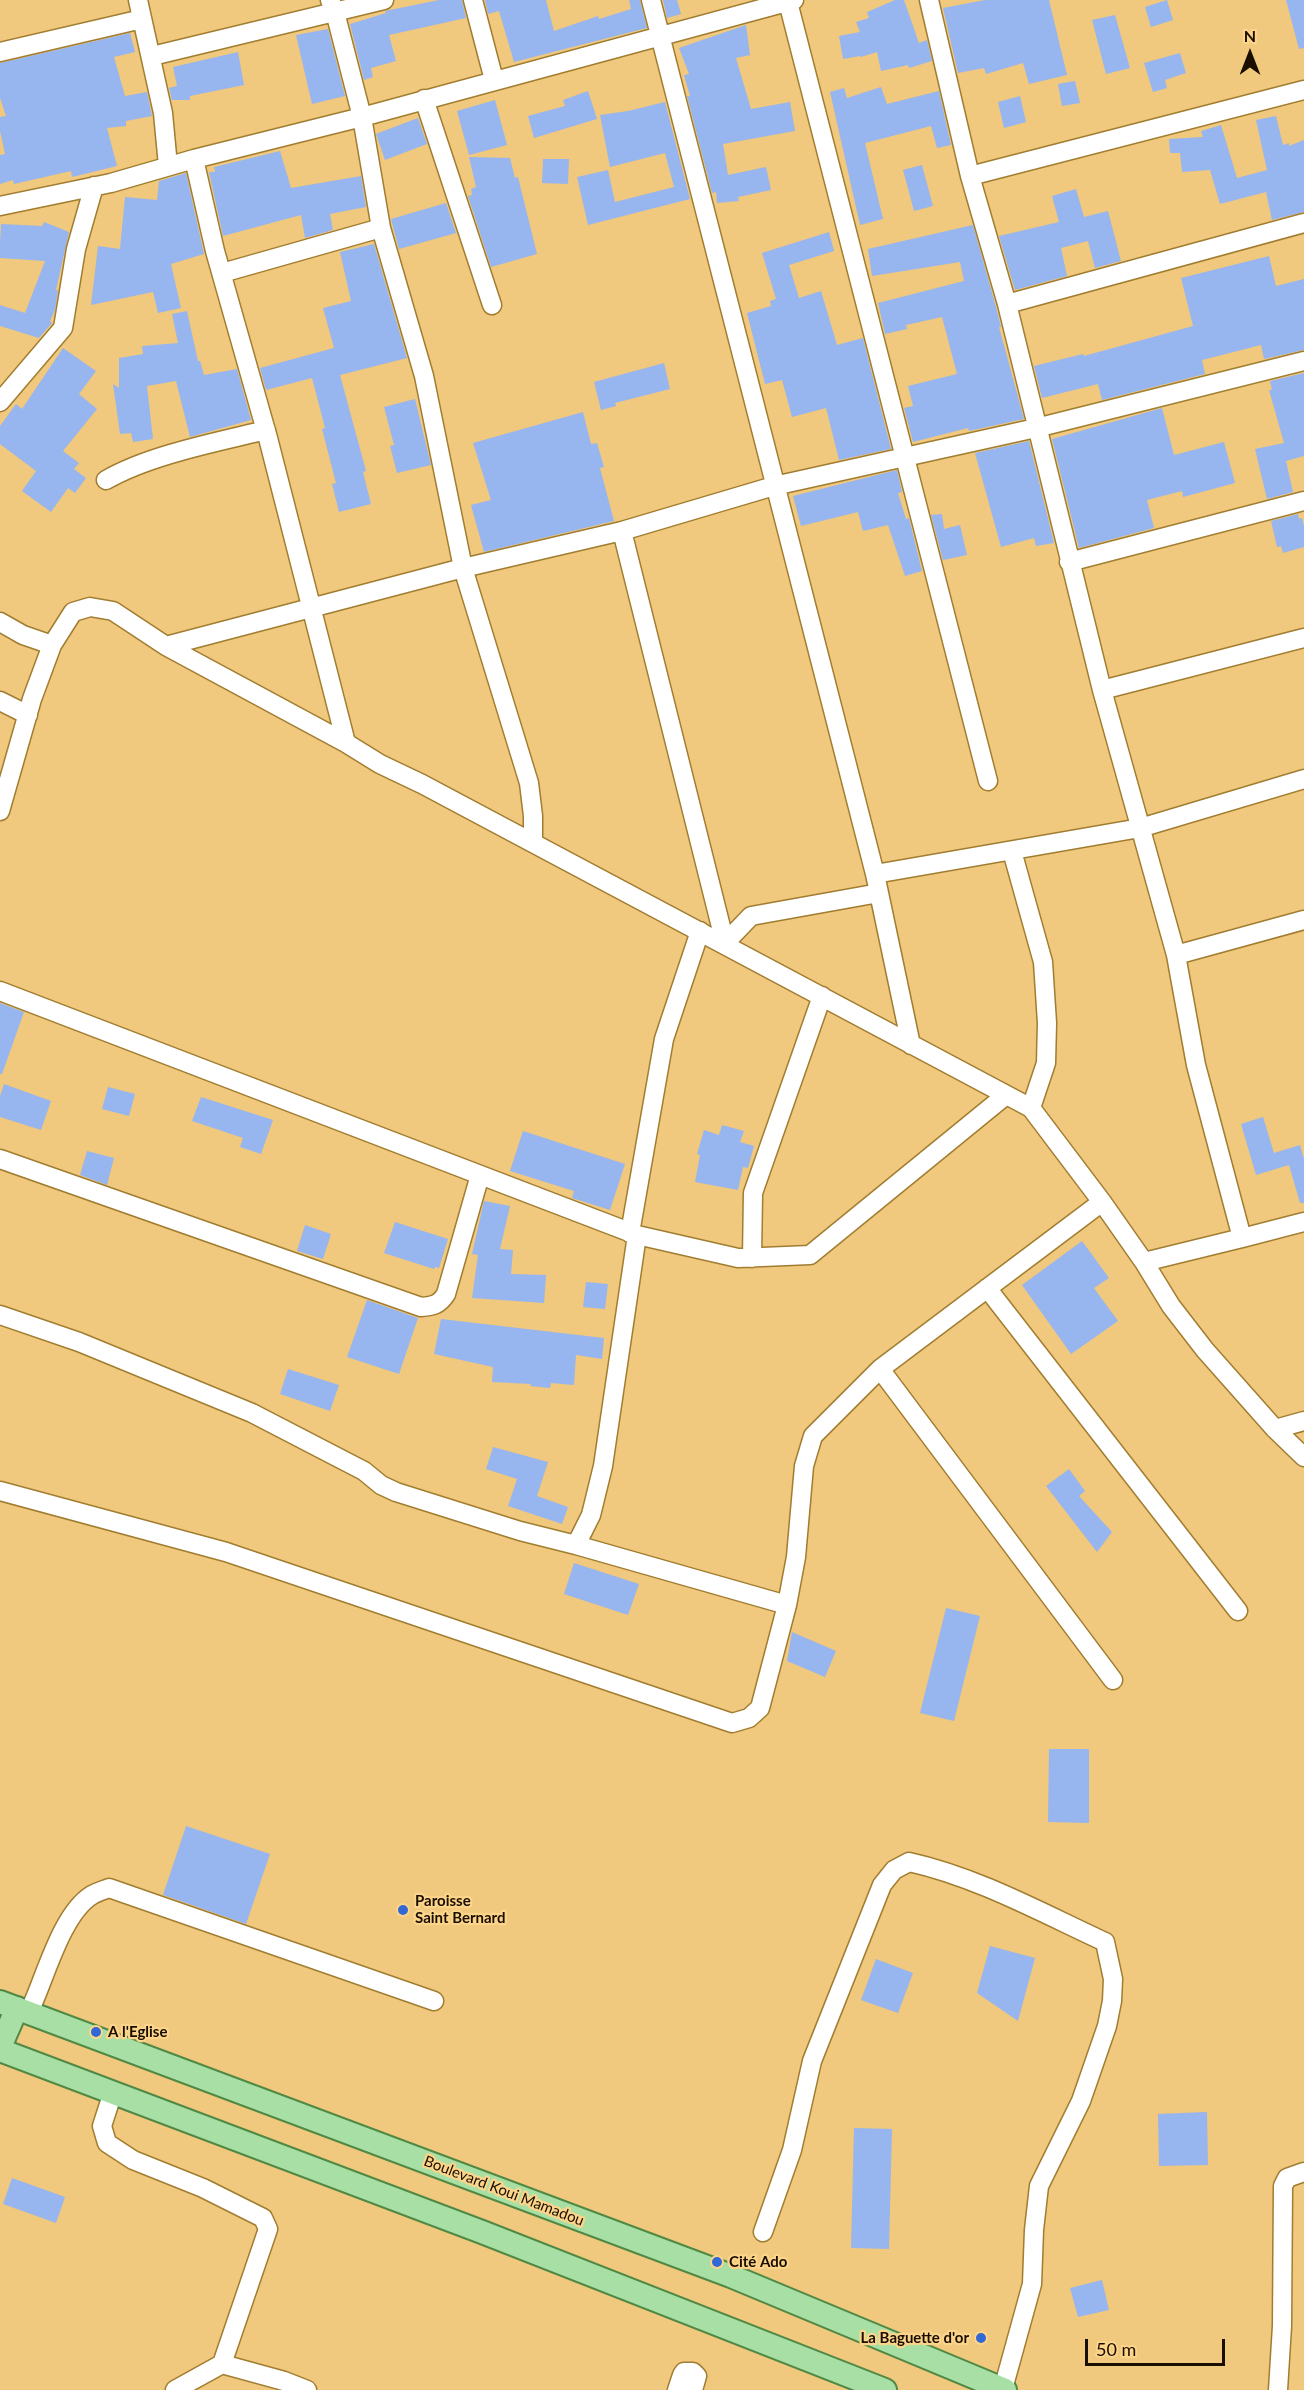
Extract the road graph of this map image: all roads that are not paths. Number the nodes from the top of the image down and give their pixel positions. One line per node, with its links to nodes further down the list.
1 (138, 0): 8 (street)
2 (384, 0): 7 (street)
3 (473, 0): 12 (street)
4 (651, 0): 9 (street)
5 (929, 0): 18 (street)
6 (791, 1): 9 (street); 30 (street)
7 (332, 6): 11 (street); 15 (street)
8 (142, 19): 10 (street); 11 (street)
9 (660, 36): 12 (street); 32 (street)
10 (0, 52)
11 (152, 56): 17 (street)
12 (494, 80): 14 (street)
13 (1304, 90): 18 (street)
14 (424, 99): 15 (street); 24 (street)
15 (362, 117): 16 (street); 22 (street)
16 (194, 159): 17 (street); 23 (street)
17 (168, 166): 19 (street)
18 (970, 176): 25 (street)
19 (94, 186): 20 (street); 27 (street)
20 (0, 206)
21 (1304, 223): 25 (street)
22 (381, 228): 23 (street); 36 (street)
23 (222, 273): 29 (street)
24 (492, 304)
25 (1007, 304): 28 (street)
26 (1304, 361): 28 (street)
27 (0, 402)
28 (1036, 428): 30 (street); 35 (street)
29 (266, 430): 31 (street); 37 (street)
30 (904, 456): 32 (street); 47 (street)
31 (106, 480)
32 (774, 486): 34 (street); 52 (street)
33 (1304, 501): 35 (street)
34 (622, 531): 36 (street); 56 (street)
35 (1069, 562): 42 (street)
36 (464, 568): 37 (street); 50 (street)
37 (312, 607): 41 (street); 45 (street)
38 (0, 622): 40 (street)
39 (1304, 638): 42 (street)
40 (52, 645): 41 (street); 44 (street)
41 (166, 646): 45 (street)
42 (1102, 690): 49 (street)
43 (0, 701): 44 (street)
44 (28, 715): 48 (street)
45 (346, 742): 50 (street)
46 (1304, 779): 49 (street)
47 (988, 781)
48 (0, 811)
49 (1140, 828): 51 (street); 57 (street)
50 (532, 843): 55 (street)
51 (1012, 851): 52 (street); 62 (street)
52 (875, 874): 53 (street)
53 (879, 893): 56 (street); 60 (street)
54 (1304, 920): 57 (street)
55 (700, 931): 56 (street); 67 (street)
56 (725, 943): 59 (street)
57 (1176, 955): 68 (street)
58 (0, 992): 64 (street)
59 (822, 996): 60 (street); 69 (street)
60 (911, 1046): 61 (street)
61 (1006, 1095): 62 (street); 69 (street)
62 (1031, 1108): 65 (street)
63 (0, 1160): 64 (street)
64 (480, 1175): 67 (street)
65 (1102, 1202): 70 (street); 71 (street)
66 (1304, 1222): 68 (street)
67 (633, 1234): 69 (street); 78 (street)
68 (1242, 1238): 70 (street)
69 (752, 1258)
70 (1144, 1262): 75 (street)
71 (987, 1288): 73 (street); 80 (street)
72 (0, 1314): 78 (street)
73 (880, 1369): 79 (street); 81 (street)
74 (1304, 1421): 75 (street)
75 (1275, 1429): 76 (street)
76 (1304, 1457)
77 (0, 1491): 79 (street)
78 (576, 1545): 79 (street)
79 (787, 1605)
80 (1238, 1611)
81 (1113, 1680)
82 (434, 2001): 83 (street)
83 (15, 2007): 84 (main road); 94 (main road, Boulevard Koui Mamadou)
84 (0, 2049): 85 (main road)
85 (113, 2092): 88 (street); 93 (main road)
86 (1304, 2172): 95 (street)
87 (763, 2232): 94 (street)
88 (222, 2364): 89 (street); 90 (street)
89 (175, 2390)
90 (307, 2390)
91 (677, 2390): 92 (street)
92 (693, 2390)
93 (885, 2390)
94 (1004, 2390)
95 (1278, 2390)

